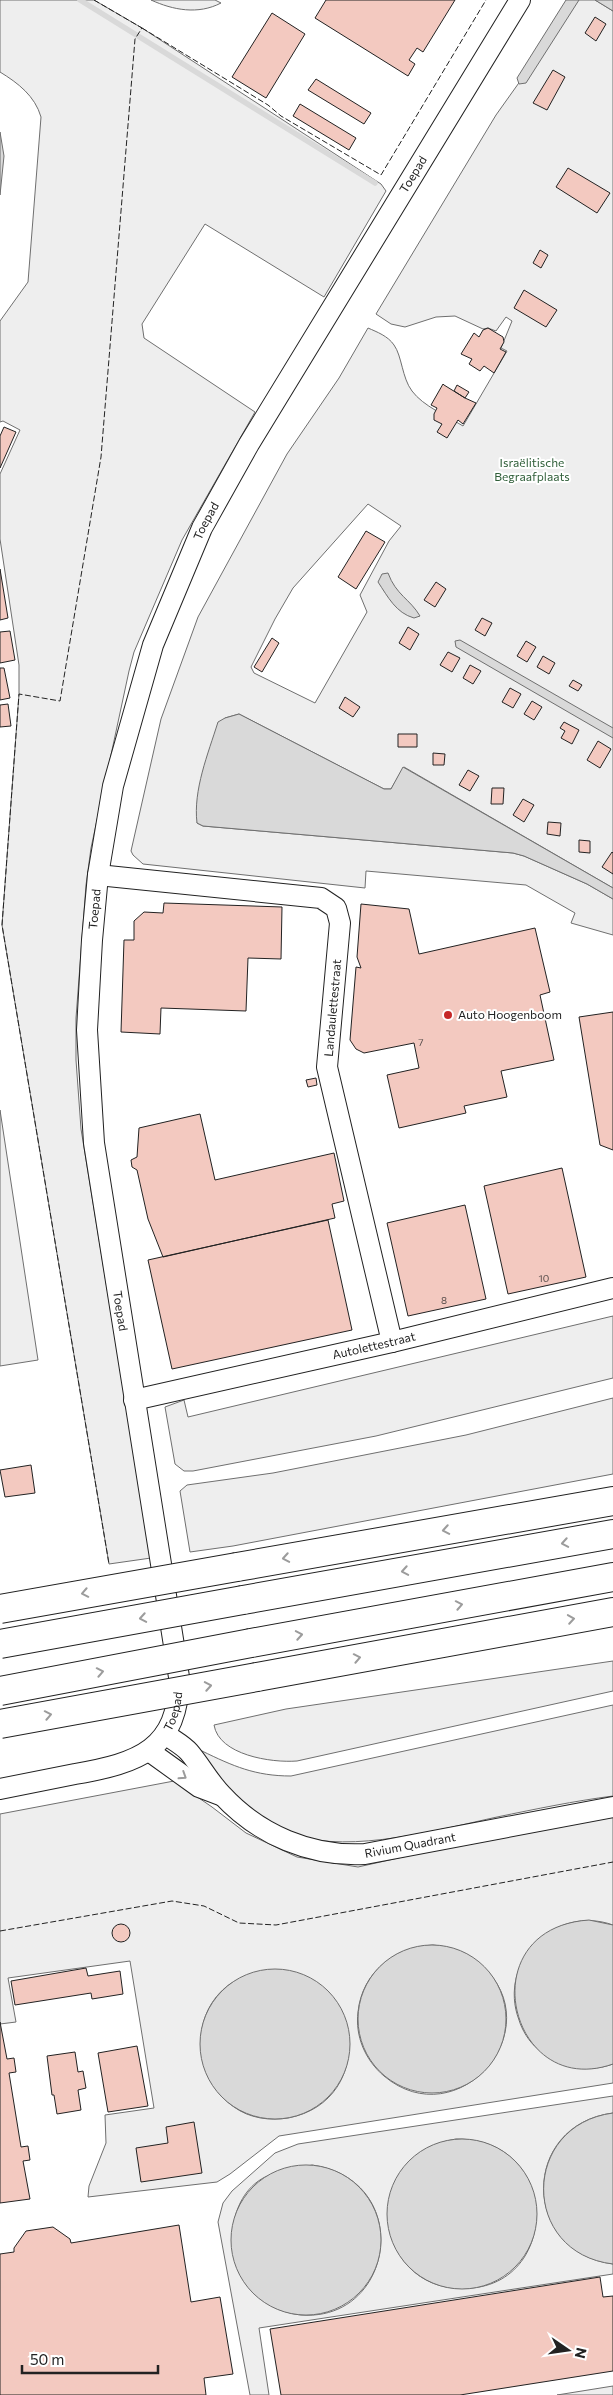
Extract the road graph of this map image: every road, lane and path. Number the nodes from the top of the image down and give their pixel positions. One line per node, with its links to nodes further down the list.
1 (520, 0): 2 (street, Toepad)
2 (98, 875): 4 (street, Landaulettestraat); 5 (street, Toepad)
3 (613, 1288): 4 (street, Autolettestraat)
4 (392, 1342): 5 (street, Autolettestraat)
5 (134, 1400): 16 (street, Toepad)
6 (613, 1488): 8 (highway)
7 (613, 1501): 8 (highway)
8 (494, 1521): 11 (highway, one-way to 11, bridge)
9 (613, 1534): 13 (highway, one-way to 13, bridge)
10 (613, 1577): 14 (highway, one-way to 10, bridge)
11 (0, 1609)
12 (613, 1612): 15 (highway, one-way to 12, bridge)
13 (0, 1644)
14 (0, 1691)
15 (0, 1724)
16 (165, 1734): 17 (street, Toepad); 19 (street, Rivium Quadrant)
17 (149, 1751): 18 (street, Toepad); 19 (street, Rivium Quadrant, one-way to 19)
18 (0, 1789)
19 (222, 1795): 20 (street, Rivium Quadrant)
20 (613, 1807)

